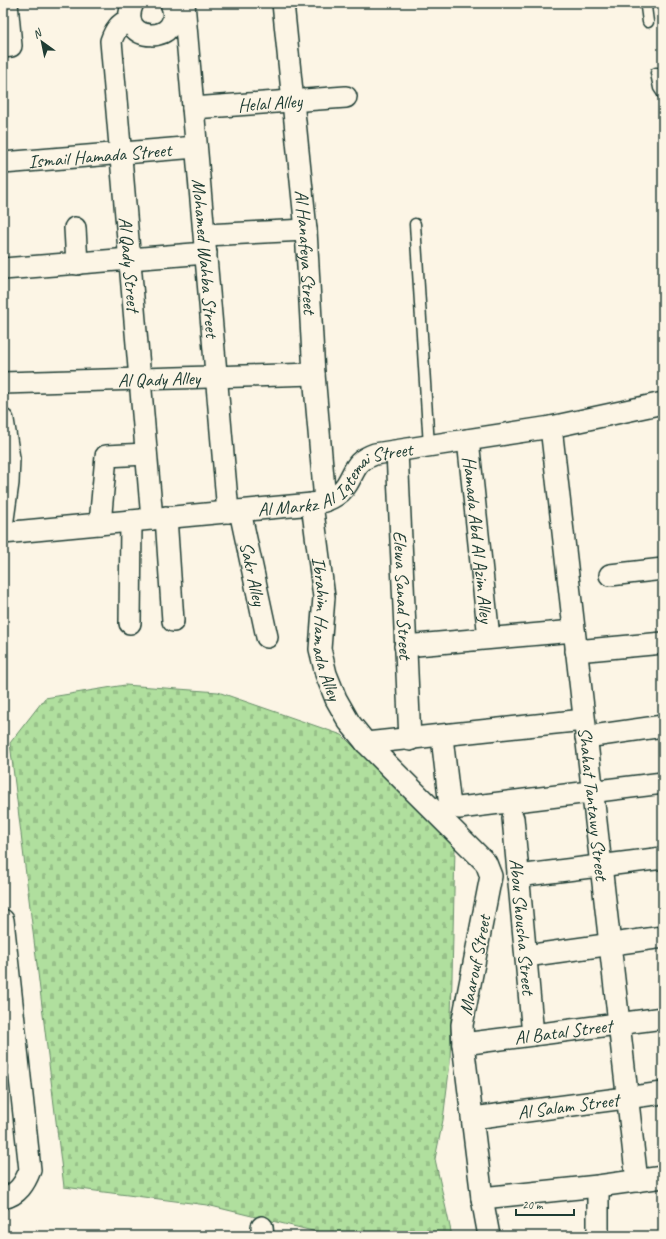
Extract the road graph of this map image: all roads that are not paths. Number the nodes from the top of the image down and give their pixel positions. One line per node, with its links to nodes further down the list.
1 (7, 3): 8 (street)
2 (171, 3): 6 (street)
3 (184, 3): 13 (street, Mohamed Wahba Street)
4 (283, 3): 12 (street, Al Hanafeya Street)
5 (650, 3): 7 (lane)
6 (129, 9): 15 (street, Al Qady Street)
7 (648, 22)
8 (7, 47)
9 (656, 73): 10 (lane)
10 (663, 94)
11 (346, 98): 12 (street, Helal Alley)
12 (292, 101): 13 (street, Helal Alley); 19 (street, Al Hanafeya Street)
13 (193, 108): 14 (street, Mohamed Wahba Street)
14 (196, 147): 15 (street, Ismail Hamada Street); 20 (street, Mohamed Wahba Street)
15 (120, 153): 16 (street, Ismail Hamada Street); 21 (street, Al Qady Street)
16 (3, 163)
17 (415, 224): 32 (lane)
18 (75, 228): 22 (street)
19 (306, 230): 20 (street); 24 (street, Al Hanafeya Street)
20 (206, 244): 21 (street); 25 (street, Mohamed Wahba Street)
21 (129, 260): 22 (street); 26 (street, Al Qady Street)
22 (77, 264): 23 (street)
23 (3, 269)
24 (314, 374): 25 (street, Al Qady Alley); 35 (street, Al Hanafeya Street)
25 (217, 377): 26 (street, Al Qady Alley); 36 (street, Mohamed Wahba Street)
26 (140, 380): 27 (street, Al Qady Alley); 34 (street, Al Qady Street)
27 (3, 383)
28 (663, 403): 30 (street, Al Markz Al Igtemai Street)
29 (3, 420): 38 (street)
30 (551, 427): 31 (street, Al Markz Al Igtemai Street); 46 (street, Shahat Tantawy Street)
31 (468, 440): 32 (street, Al Markz Al Igtemai Street); 48 (street, Hamada Abd Al Azim Alley)
32 (429, 446): 33 (street, Al Markz Al Igtemai Street)
33 (397, 451): 35 (street, Al Markz Al Igtemai Street); 50 (street, Elewa Sanad Street)
34 (146, 454): 37 (street, Al Qady Street); 40 (street)
35 (319, 502): 36 (street, Al Markz Al Igtemai Street); 56 (street, Ibrahim Hamada Alley)
36 (234, 511): 37 (street, Al Markz Al Igtemai Street); 47 (street, Sakr Alley)
37 (159, 518): 39 (street, Al Markz Al Igtemai Street); 44 (street, Al Qady Street)
38 (3, 519)
39 (131, 521): 40 (street, Al Markz Al Igtemai Street); 45 (street)
40 (100, 524): 41 (street, Al Markz Al Igtemai Street)
41 (3, 533)
42 (663, 569): 43 (street)
43 (610, 575)
44 (173, 621)
45 (130, 623)
46 (574, 631): 48 (street); 51 (street, Shahat Tantawy Street)
47 (267, 637)
48 (490, 638): 50 (street)
49 (663, 643): 51 (street)
50 (406, 646): 55 (street, Elewa Sanad Street)
51 (576, 651): 53 (street, Shahat Tantawy Street)
52 (663, 726): 53 (street)
53 (585, 729): 54 (street); 58 (street, Shahat Tantawy Street)
54 (442, 736): 55 (street); 58 (street)
55 (410, 740): 56 (street)
56 (366, 743): 70 (street, Maarouf Street)
57 (663, 783): 58 (street)
58 (592, 792): 61 (street, Shahat Tantawy Street)
59 (513, 818): 62 (street, Abou Shousha Street)
60 (663, 858): 61 (street)
61 (601, 867): 62 (street); 65 (street, Shahat Tantawy Street)
62 (518, 876): 66 (street, Abou Shousha Street)
63 (3, 920): 77 (street)
64 (663, 937): 65 (street)
65 (610, 944): 66 (street); 68 (street, Shahat Tantawy Street)
66 (526, 956): 69 (street, Abou Shousha Street)
67 (663, 1018): 68 (street, Al Batal Street)
68 (619, 1024): 69 (street, Al Batal Street); 72 (street, Shahat Tantawy Street)
69 (533, 1035): 70 (street, Al Batal Street)
70 (463, 1044): 73 (street, Maarouf Street)
71 (663, 1093): 72 (street, Al Salam Street)
72 (627, 1098): 73 (street, Al Salam Street); 75 (street, Shahat Tantawy Street)
73 (472, 1118): 78 (street, Maarouf Street)
74 (663, 1177): 75 (street)
75 (637, 1181): 76 (street)
76 (598, 1186): 78 (street); 80 (street)
77 (3, 1198)
78 (482, 1198): 79 (street, Maarouf Street)
79 (489, 1236)
80 (598, 1236)

